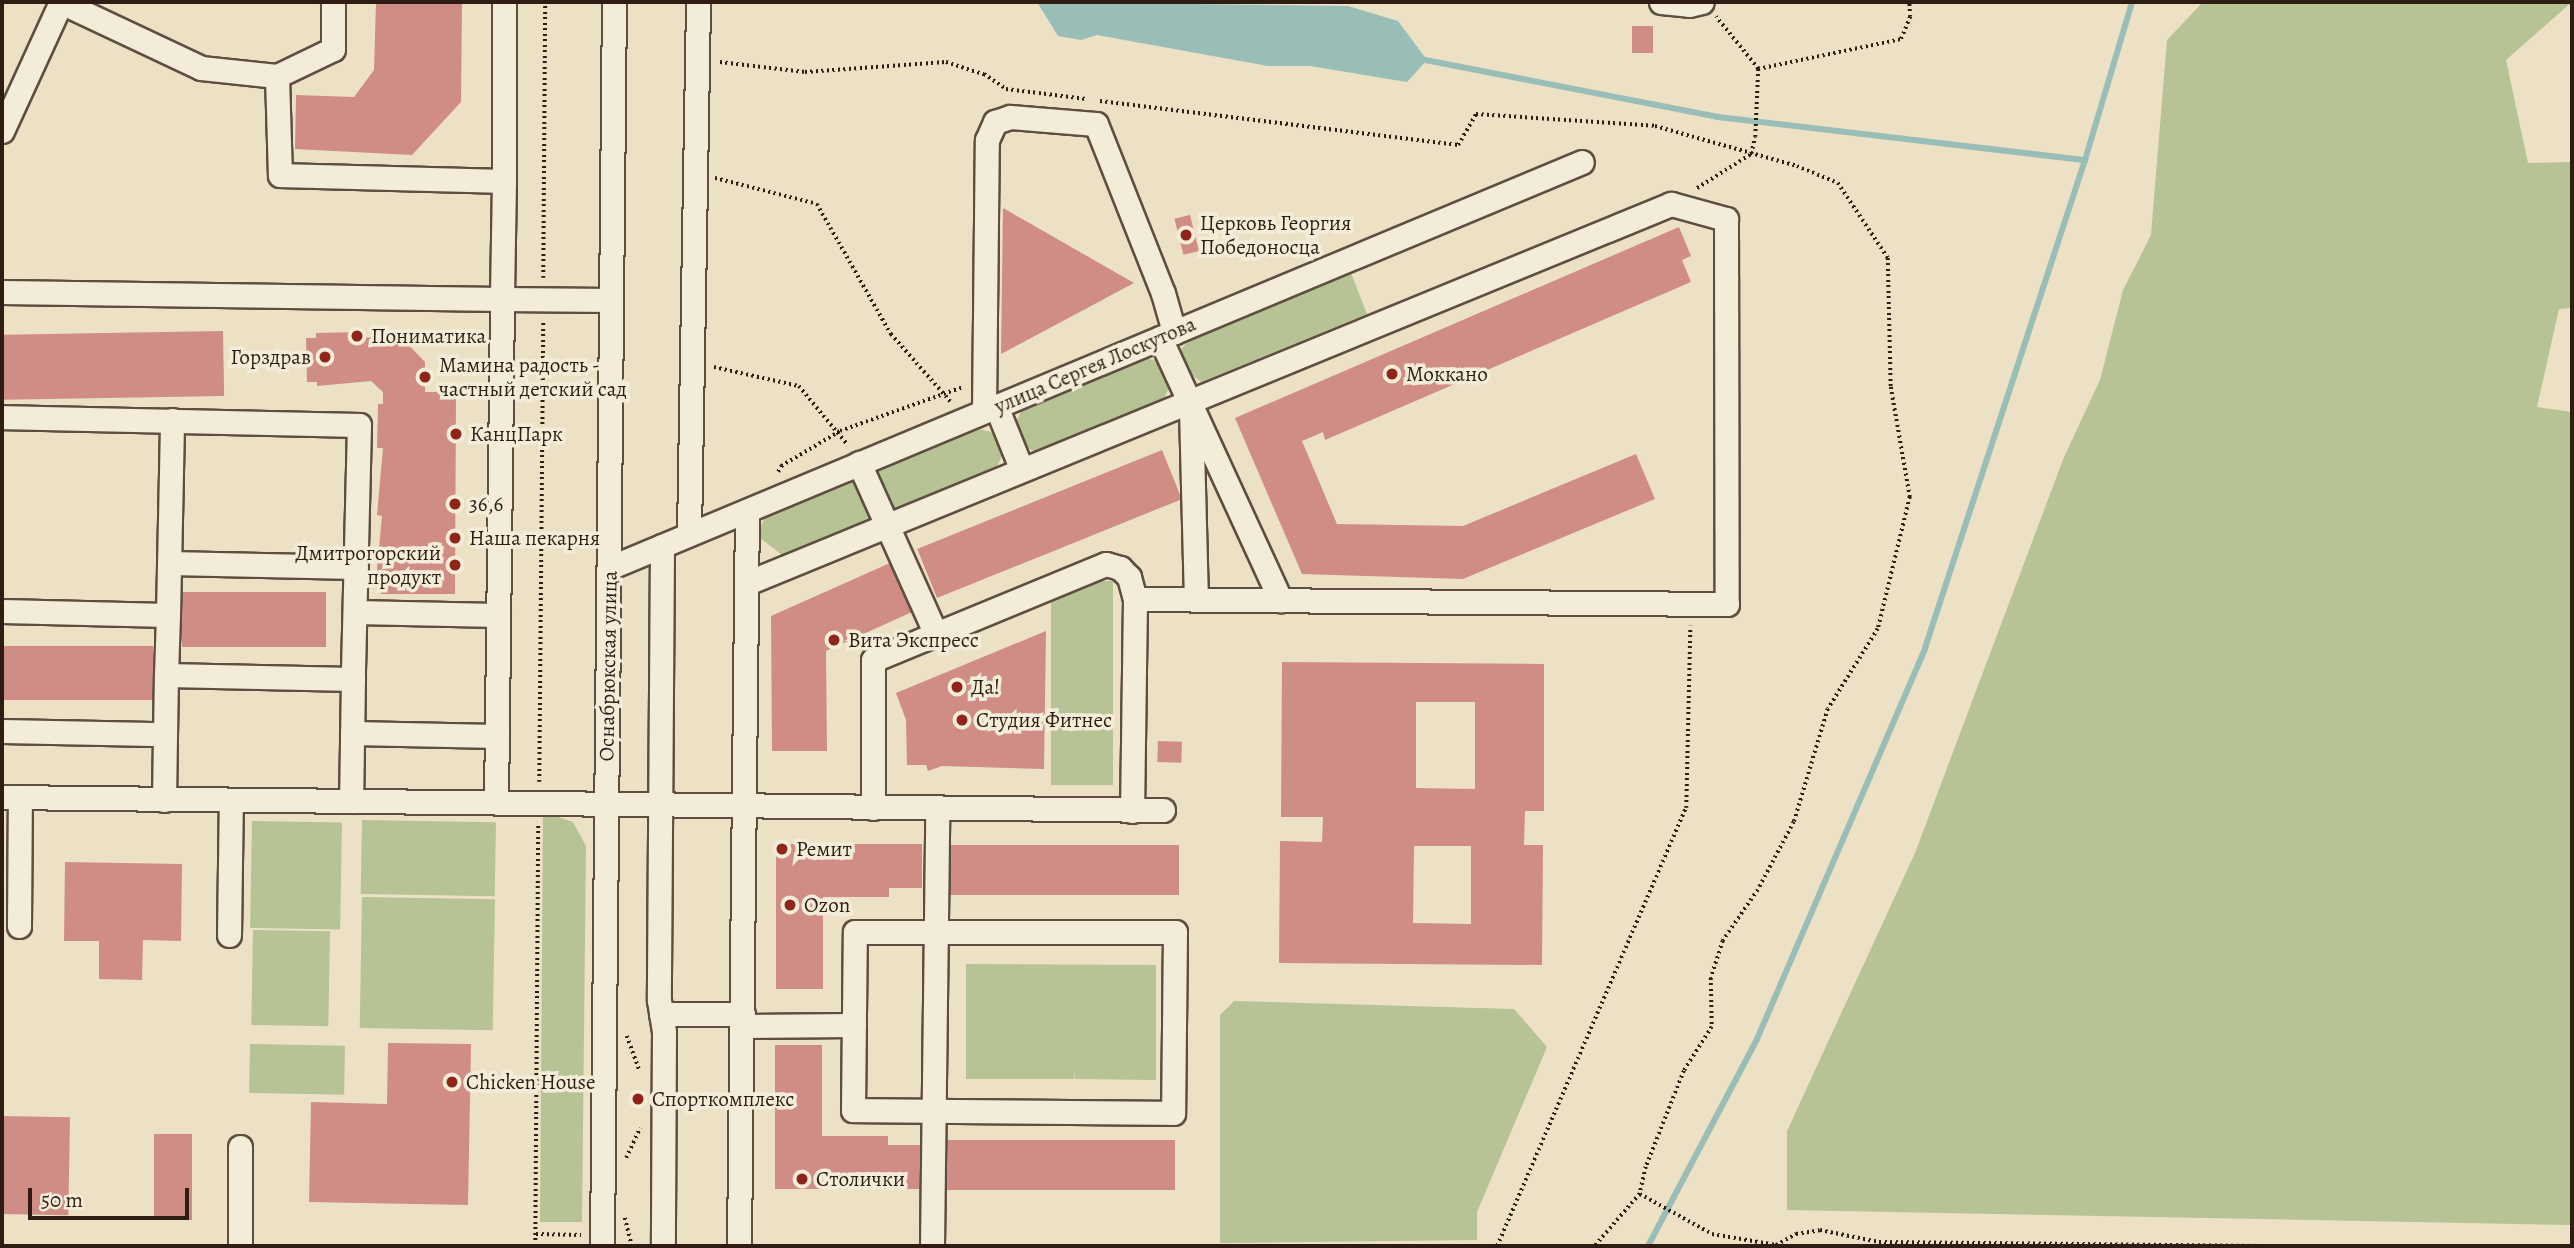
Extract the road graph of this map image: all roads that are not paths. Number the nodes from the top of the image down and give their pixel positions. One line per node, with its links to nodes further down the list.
1 (61, 2): 8 (street); 9 (street)
2 (333, 2): 8 (street)
3 (505, 2): 12 (street)
4 (614, 2): 15 (street, Оснабрюкская улица)
5 (698, 2): 25 (street)
6 (1661, 2): 7 (street)
7 (1707, 7)
8 (277, 76): 12 (street)
9 (7, 105): 10 (street)
10 (2, 131)
11 (1582, 162): 16 (street, улица Сергея Лоскутова)
12 (504, 181): 14 (street)
13 (2, 292): 14 (street)
14 (502, 299): 15 (street); 37 (street)
15 (611, 300): 29 (street, Оснабрюкская улица)
16 (1167, 335): 17 (street); 18 (street, улица Сергея Лоскутова); 18 (street)
17 (1191, 398): 22 (street); 32 (street); 33 (street); 33 (street)
18 (983, 412): 21 (street, улица Сергея Лоскутова); 22 (street)
19 (2, 417): 20 (street)
20 (172, 420): 27 (street); 28 (street)
21 (859, 463): 23 (street, улица Сергея Лоскутова); 24 (street)
22 (1021, 468): 24 (street)
23 (756, 507): 25 (street, улица Сергея Лоскутова); 30 (street)
24 (887, 524): 30 (street); 38 (street)
25 (689, 534): 26 (street, улица Сергея Лоскутова)
26 (662, 546): 29 (street, улица Сергея Лоскутова); 51 (street)
27 (169, 563): 28 (street); 36 (street)
28 (356, 567): 35 (street)
29 (609, 568): 50 (street, Оснабрюкская улица)
30 (747, 583): 52 (street)
31 (1135, 599): 32 (street); 38 (street); 56 (street)
32 (1196, 600): 33 (street)
33 (1281, 601)
34 (2, 611): 36 (street)
35 (355, 612): 37 (street); 40 (street)
36 (168, 615): 39 (street)
37 (498, 615): 44 (street)
38 (936, 634): 53 (street)
39 (166, 675): 40 (street); 43 (street)
40 (353, 679): 42 (street)
41 (2, 731): 43 (street)
42 (352, 733): 44 (street); 48 (street)
43 (165, 734): 46 (street)
44 (497, 736): 49 (street)
45 (11, 797): 46 (street); 57 (street)
46 (164, 800): 47 (street)
47 (231, 800): 48 (street); 59 (street)
48 (351, 801): 49 (street)
49 (496, 802): 50 (street)
50 (606, 804): 51 (street); 66 (street, Оснабрюкская улица)
51 (661, 804): 52 (street); 60 (street)
52 (746, 804): 53 (street); 61 (street)
53 (873, 808): 55 (street)
54 (1163, 810): 56 (street)
55 (937, 811): 56 (street); 58 (street)
56 (1132, 811)
57 (19, 926)
58 (936, 932): 62 (street); 63 (street); 63 (street)
59 (229, 935)
60 (661, 1014): 61 (street); 67 (street)
61 (743, 1020): 62 (street); 68 (street)
62 (854, 1025): 63 (street)
63 (934, 1111): 69 (street)
64 (240, 1147): 65 (street)
65 (240, 1246)
66 (601, 1246)
67 (663, 1246)
68 (739, 1246)
69 (932, 1246)

